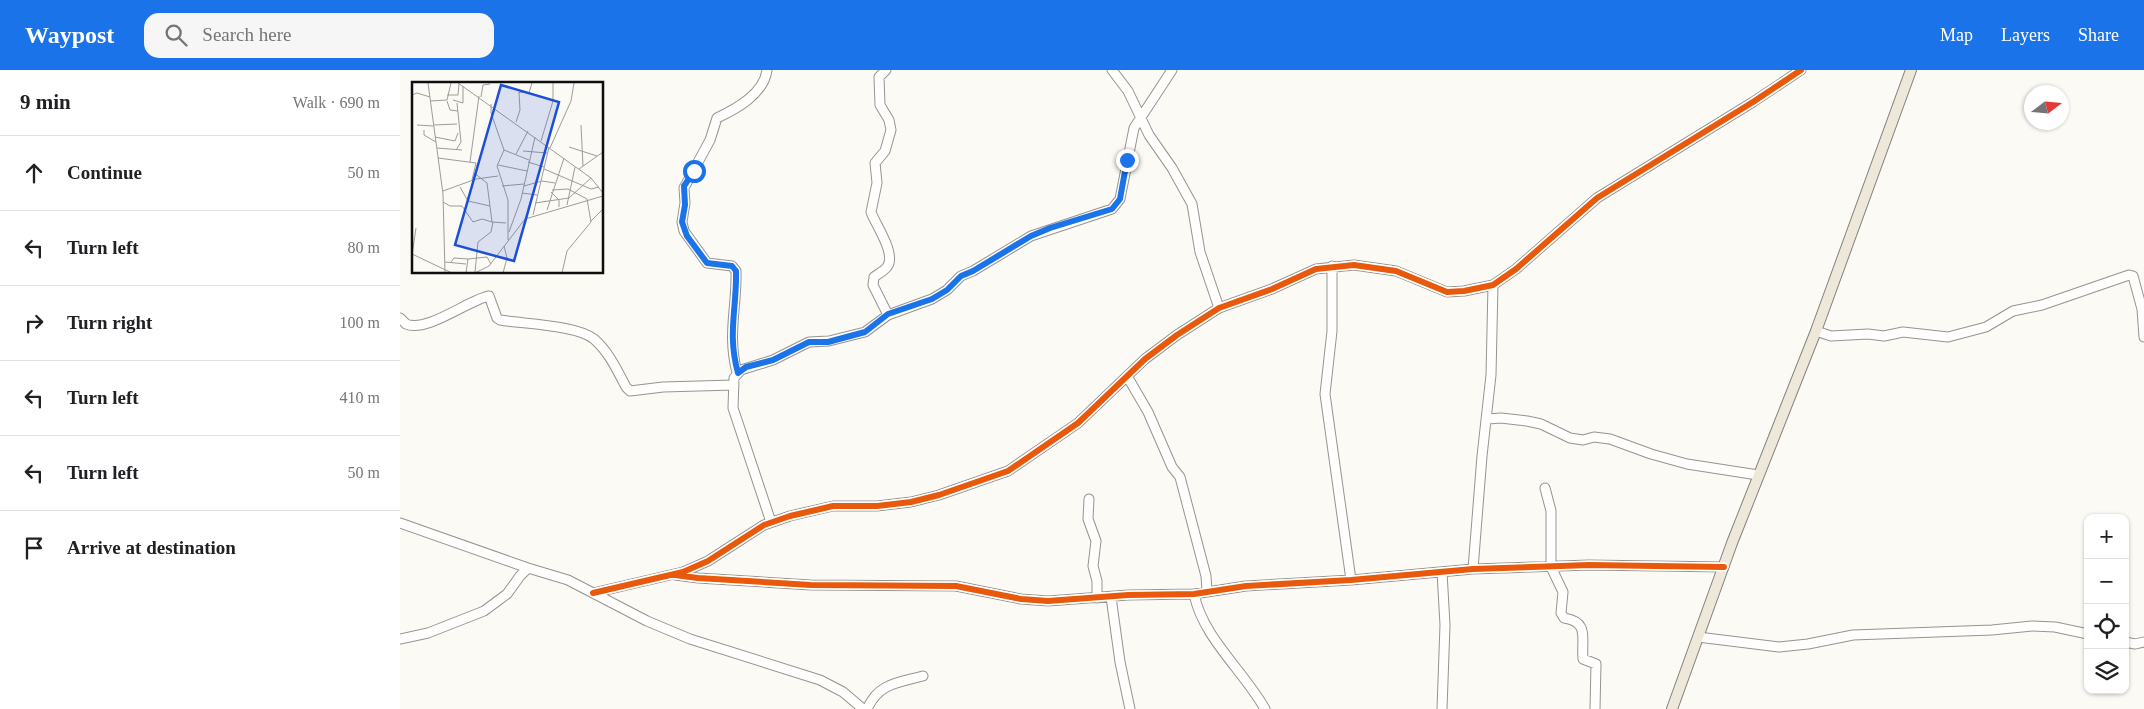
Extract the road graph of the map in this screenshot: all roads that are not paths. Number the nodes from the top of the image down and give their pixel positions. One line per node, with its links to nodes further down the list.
1 (767, 70): 15 (street)
2 (886, 70): 11 (street)
3 (1112, 70): 7 (street)
4 (1172, 70): 7 (street)
5 (1801, 70): 9 (street)
6 (1911, 70): 13 (main road)
7 (1141, 116): 10 (street); 11 (street)
8 (1332, 266): 9 (street); 10 (street); 30 (street)
9 (1492, 285): 18 (street)
10 (1219, 308): 16 (street)
11 (888, 314): 15 (street)
12 (400, 318): 17 (street)
13 (1816, 330): 14 (street); 19 (main road)
14 (2144, 337)
15 (738, 373): 17 (street)
16 (1127, 376): 22 (street); 31 (street)
17 (734, 385): 22 (street)
18 (1488, 419): 19 (street); 27 (street)
19 (1758, 475): 25 (main road)
20 (1545, 488): 24 (street)
21 (1089, 499): 35 (street)
22 (771, 522): 29 (street)
23 (400, 523): 26 (street)
24 (1551, 567): 25 (street); 27 (street); 46 (street)
25 (1724, 567): 37 (main road)
26 (528, 568): 32 (street); 38 (street)
27 (1473, 569): 28 (street)
28 (1442, 572): 30 (street); 45 (street)
29 (674, 574): 32 (street); 35 (street)
30 (1351, 580): 31 (street)
31 (1207, 591): 33 (street)
32 (593, 593): 42 (street)
33 (1194, 594): 34 (street); 44 (street)
34 (1111, 597): 35 (street); 43 (street)
35 (1097, 598)
36 (2084, 633): 37 (street)
37 (1698, 637): 47 (main road)
38 (400, 638)
39 (2144, 642): 40 (street)
40 (2129, 643)
41 (923, 676): 42 (street)
42 (865, 709)
43 (1130, 709)
44 (1265, 709)
45 (1442, 709)
46 (1595, 709)
47 (1672, 709)

